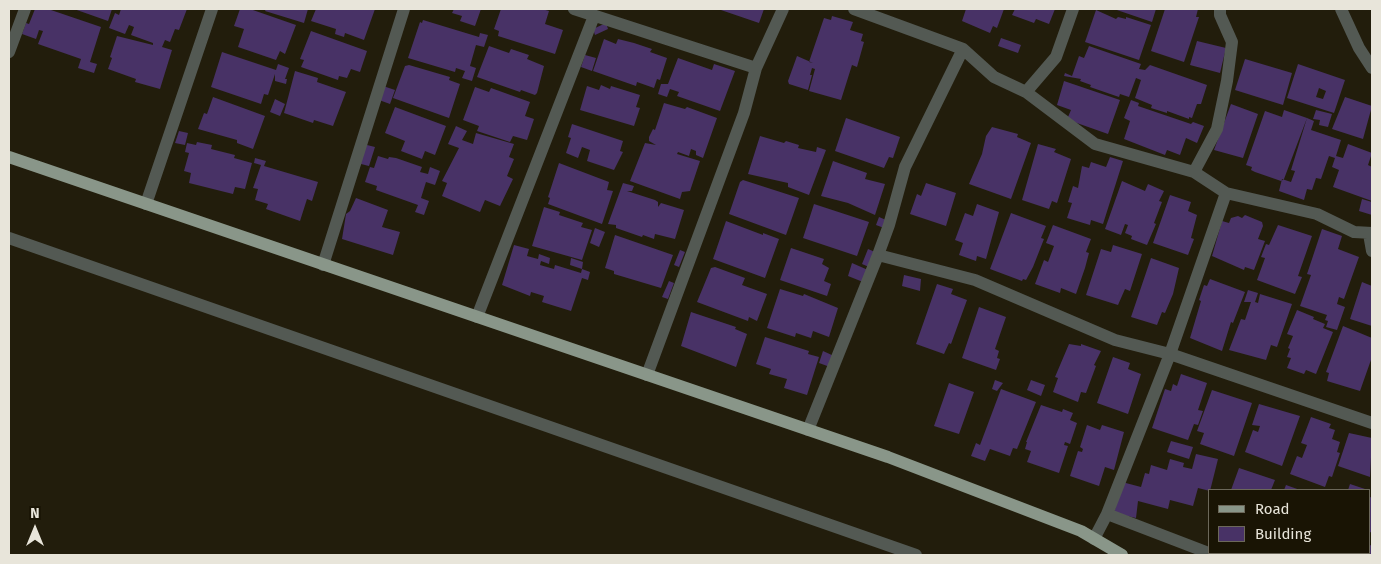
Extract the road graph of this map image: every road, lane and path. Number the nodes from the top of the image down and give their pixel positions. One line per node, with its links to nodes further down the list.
1 (25, 9): 12 (street)
2 (212, 9): 19 (street)
3 (404, 9): 24 (street)
4 (574, 9): 10 (street)
5 (783, 9): 13 (street)
6 (854, 9): 11 (street)
7 (1073, 9): 15 (street)
8 (1220, 9): 17 (street)
9 (1341, 9): 14 (street)
10 (594, 16): 13 (street); 25 (street)
11 (963, 49): 15 (street); 23 (street)
12 (9, 52)
13 (756, 68): 27 (street)
14 (1372, 68)
15 (1026, 92): 17 (street)
16 (9, 157): 19 (main road)
17 (1194, 172): 18 (street)
18 (1226, 193): 20 (street); 26 (street)
19 (146, 204): 24 (main road)
20 (1371, 233): 22 (street)
21 (9, 238): 33 (street)
22 (1372, 251)
23 (878, 255): 26 (street); 29 (street)
24 (324, 265): 25 (main road)
25 (477, 317): 27 (main road)
26 (1170, 354): 28 (street); 30 (street)
27 (647, 374): 29 (main road)
28 (1372, 423)
29 (808, 430): 31 (main road)
30 (1107, 514): 31 (street); 32 (street)
31 (1094, 539): 34 (main road)
32 (1208, 553)
33 (916, 555)
34 (1122, 555)

